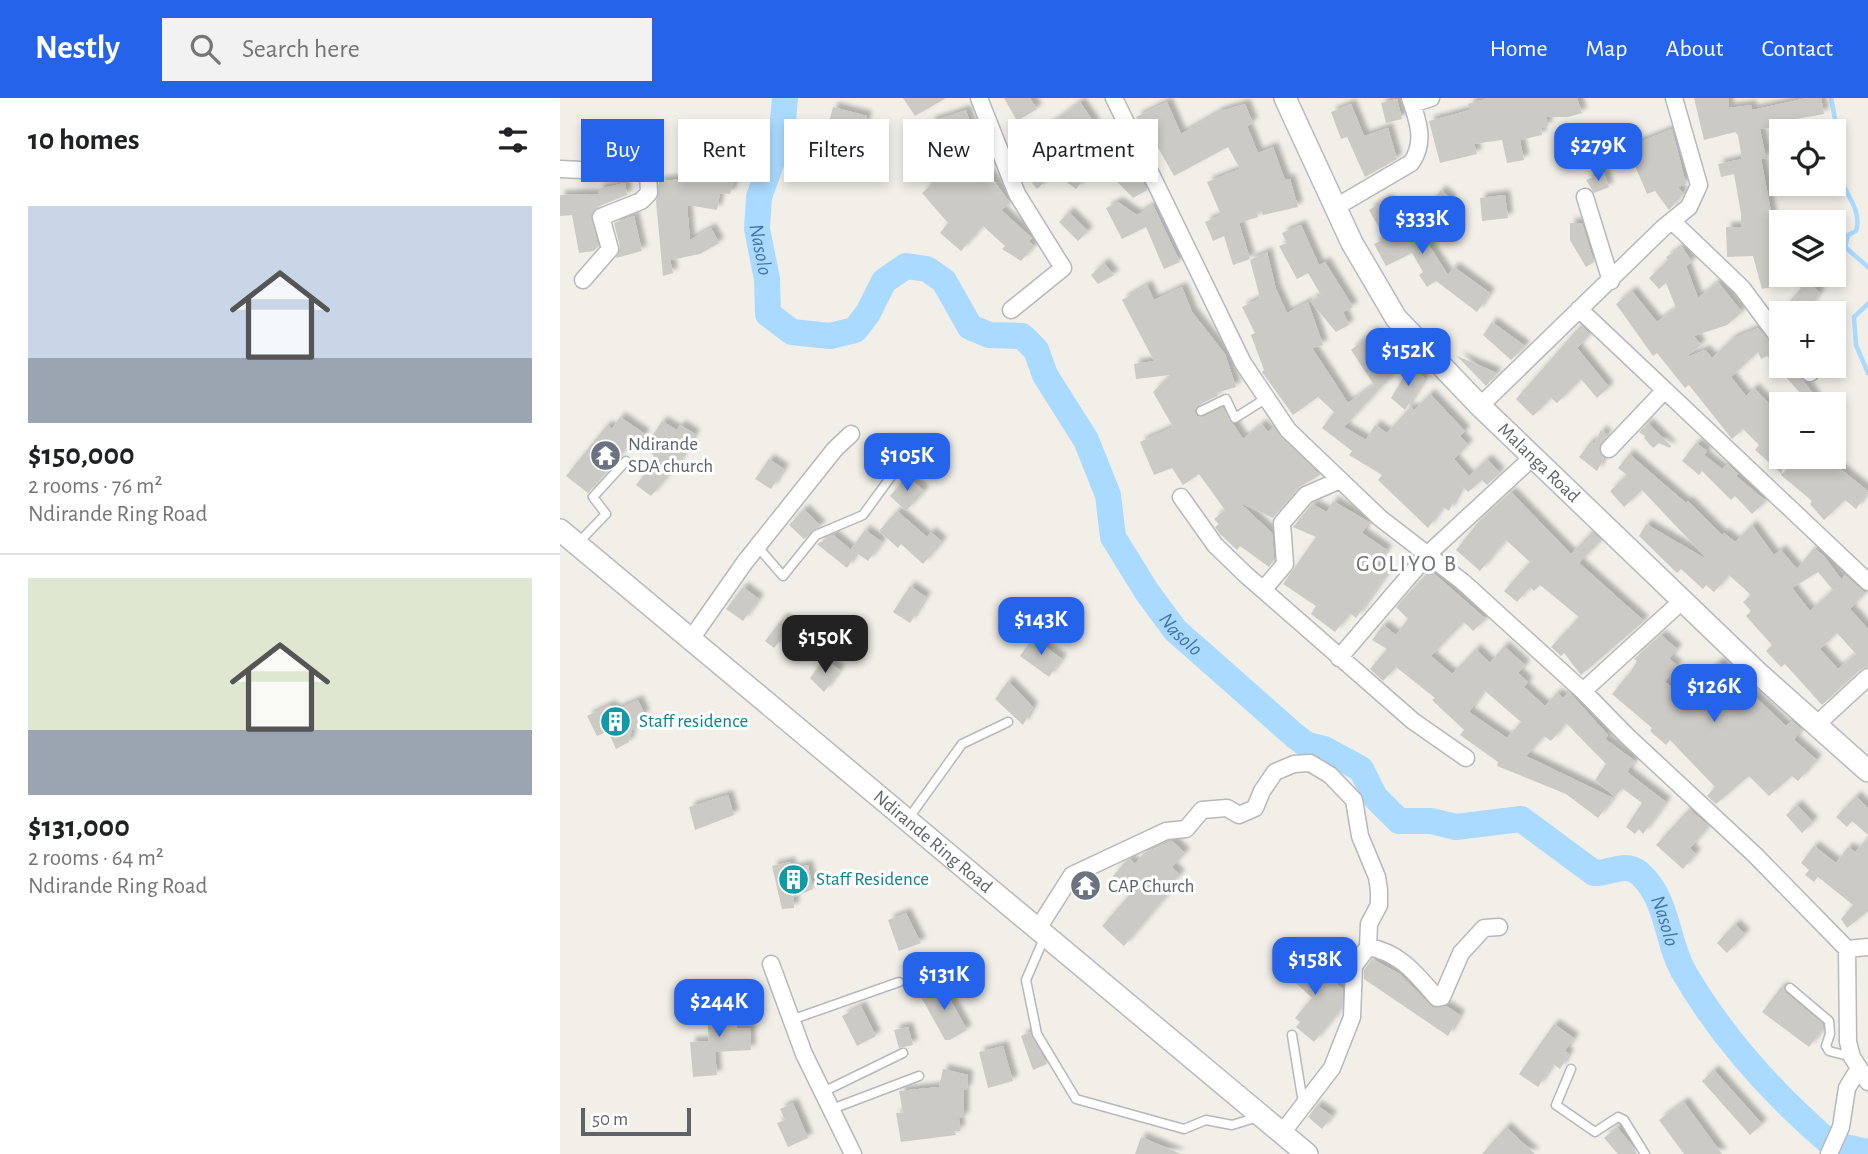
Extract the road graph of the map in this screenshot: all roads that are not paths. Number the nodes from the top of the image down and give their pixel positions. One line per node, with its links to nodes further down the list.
1 (979, 98): 14 (street)
2 (1114, 98): 17 (street)
3 (1285, 98): 9 (street, Malanga Road)
4 (1431, 98): 6 (street)
5 (1674, 98): 10 (street)
6 (1411, 101): 9 (street)
7 (560, 169): 11 (street)
8 (1585, 197): 12 (street)
9 (1336, 207): 18 (street, Malanga Road)
10 (1672, 221): 12 (street); 15 (street)
11 (583, 280)
12 (1611, 281): 13 (street)
13 (1578, 309): 16 (street); 18 (street)
14 (1011, 310)
15 (1769, 325)
16 (1664, 391): 21 (street); 31 (street)
17 (1265, 399): 19 (lane); 25 (street)
18 (1480, 406): 22 (street, Malanga Road)
19 (1201, 411)
20 (851, 434): 29 (street)
21 (1609, 449)
22 (1534, 456): 30 (street); 33 (street, Malanga Road)
23 (626, 461): 28 (lane)
24 (895, 471): 29 (lane)
25 (1340, 480): 30 (street); 32 (street)
26 (1181, 497): 32 (street)
27 (560, 530): 28 (street, Ndirande Ring Road)
28 (578, 544): 34 (street, Ndirande Ring Road)
29 (757, 546): 34 (street)
30 (1428, 554): 35 (street); 37 (street)
31 (1868, 582)
32 (1263, 590): 35 (street)
33 (1683, 600): 37 (street); 39 (street, Malanga Road)
34 (691, 639): 42 (street, Ndirande Ring Road)
35 (1339, 659): 40 (street)
36 (1868, 677): 39 (street)
37 (1583, 691): 47 (street)
38 (1008, 722): 42 (lane)
39 (1817, 724): 41 (street, Malanga Road)
40 (1466, 758)
41 (1868, 771)
42 (906, 821): 44 (street, Ndirande Ring Road)
43 (1499, 927): 45 (street)
44 (1041, 933): 45 (street); 60 (street, Ndirande Ring Road); 60 (lane)
45 (1368, 947): 58 (street)
46 (1868, 947): 47 (street)
47 (1847, 949): 55 (street)
48 (771, 964): 51 (street)
49 (899, 982): 51 (lane)
50 (1790, 988): 55 (lane)
51 (791, 1020): 57 (street)
52 (1292, 1035): 58 (lane)
53 (903, 1053): 57 (lane)
54 (1571, 1069): 64 (lane)
55 (1859, 1070): 65 (street)
56 (919, 1076): 59 (lane)
57 (823, 1092): 59 (street)
58 (1303, 1106): 61 (street)
59 (832, 1110): 62 (street)
60 (1262, 1116): 61 (street, Ndirande Ring Road)
61 (1282, 1133): 63 (street, Ndirande Ring Road)
62 (853, 1154)
63 (1307, 1154)
64 (1645, 1154)
65 (1829, 1154)

